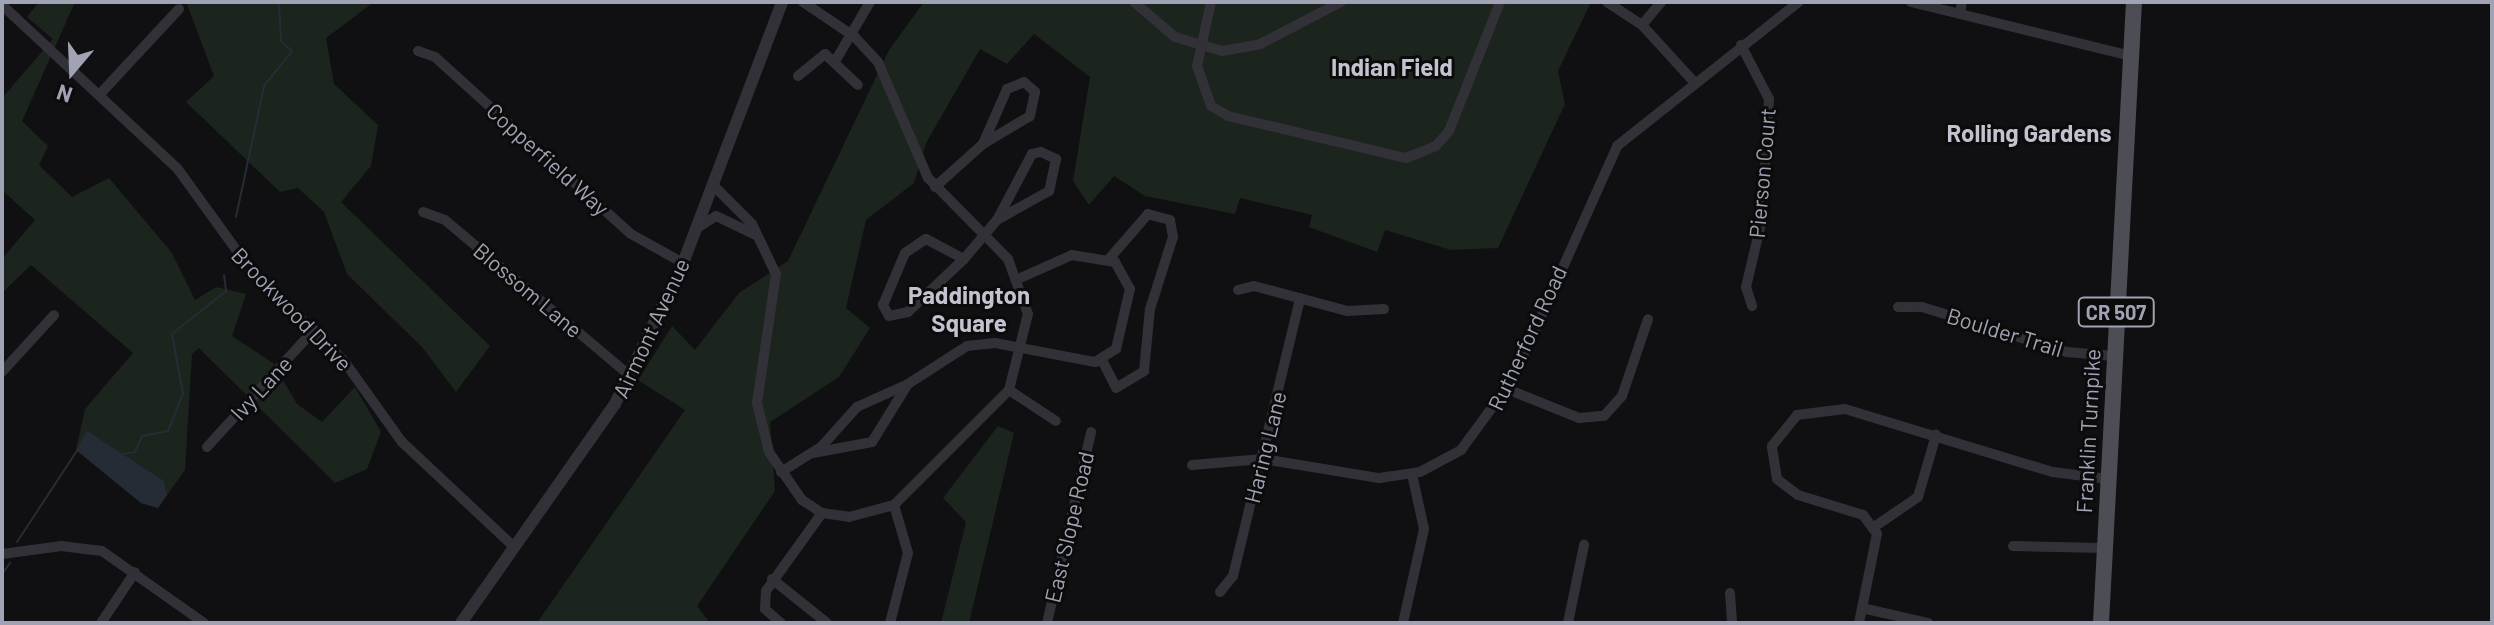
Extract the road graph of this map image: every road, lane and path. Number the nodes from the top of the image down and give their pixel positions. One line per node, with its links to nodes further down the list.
1 (782, 2): 29 (street, Airmont Avenue)
2 (803, 2): 18 (street)
3 (870, 2): 18 (street)
4 (1134, 2): 20 (street)
5 (1211, 2): 20 (street)
6 (1341, 2): 20 (street)
7 (1500, 2): 20 (street)
8 (1607, 2): 17 (street)
9 (1661, 2): 17 (street)
10 (1799, 2): 19 (street, Rutherford Road)
11 (1911, 2): 16 (street)
12 (1962, 2): 16 (street)
13 (2134, 2): 22 (main road, Franklin Turnpike / CR 507)
14 (2, 5): 27 (street, Brookwood Drive)
15 (179, 9): 27 (street)
16 (1960, 14): 22 (street)
17 (1642, 25): 25 (street)
18 (855, 37): 23 (street); 30 (street)
19 (1741, 45): 25 (street, Rutherford Road); 44 (street, Pierson Court)
20 (1200, 48)
21 (418, 51): 38 (street, Copperfield Way)
22 (2131, 56): 51 (main road, Franklin Turnpike / CR 507)
23 (837, 58): 24 (street); 26 (street)
24 (798, 76)
25 (1694, 82): 56 (street, Rutherford Road)
26 (858, 85)
27 (100, 94): 49 (street, Brookwood Drive)
28 (983, 144): 28 (street); 30 (street)
29 (713, 185): 33 (street, Airmont Avenue); 35 (street)
30 (935, 187): 34 (street)
31 (423, 212): 54 (street, Blossom Lane)
32 (997, 220): 32 (street); 34 (street)
33 (696, 229): 35 (street); 38 (street, Airmont Avenue)
34 (984, 234): 36 (street); 39 (street)
35 (761, 239): 65 (street)
36 (964, 259): 36 (street)
37 (1109, 259): 39 (street); 42 (street); 43 (street)
38 (683, 263): 54 (street, Airmont Avenue)
39 (1018, 279): 50 (street)
40 (1238, 290): 41 (street)
41 (1300, 298): 46 (street); 63 (street, Haring Lane)
42 (1129, 301): 43 (street); 52 (street)
43 (1151, 304): 52 (street)
44 (1752, 306)
45 (1898, 307): 51 (street, Boulder Trail)
46 (1384, 309)
47 (54, 315): 53 (street)
48 (1648, 319): 56 (street)
49 (314, 330): 61 (street, Ivy Lane); 72 (street, Brookwood Drive)
50 (1023, 351): 52 (street); 55 (street); 57 (street)
51 (2113, 356): 67 (main road, Franklin Turnpike / CR 507)
52 (1102, 360)
53 (2, 372)
54 (629, 375): 72 (street, Airmont Avenue)
55 (908, 384): 62 (street); 62 (street)
56 (1507, 389): 66 (street, Rutherford Road)
57 (1009, 390): 58 (street); 68 (street)
58 (1056, 421)
59 (1091, 432): 87 (street, East Slope Road)
60 (1936, 435): 67 (street); 70 (street); 70 (street)
61 (207, 447)
62 (813, 453): 65 (street)
63 (1263, 459): 64 (street, Rutherford Road); 66 (street, Rutherford Road); 78 (street, Haring Lane)
64 (1192, 465)
65 (781, 472): 69 (street)
66 (1412, 474): 88 (street)
67 (2108, 479): 74 (main road, Franklin Turnpike / CR 507)
68 (894, 505): 69 (street); 86 (street)
69 (822, 513): 77 (street)
70 (1874, 527): 80 (street)
71 (1584, 545): 89 (street)
72 (513, 546): 83 (street, Airmont Avenue)
73 (2013, 546): 74 (street)
74 (2105, 548): 93 (main road, Franklin Turnpike / CR 507)
75 (2, 554): 76 (street)
76 (135, 572): 81 (street); 82 (street)
77 (772, 579): 84 (street); 85 (street)
78 (1220, 592)
79 (1730, 593): 90 (street)
80 (1862, 608): 91 (street); 92 (street)
81 (101, 623)
82 (204, 623)
83 (461, 623)
84 (781, 623)
85 (827, 623)
86 (890, 623)
87 (1047, 623)
88 (1403, 623)
89 (1568, 623)
90 (1732, 623)
91 (1859, 623)
92 (1928, 623)
93 (2101, 623)

